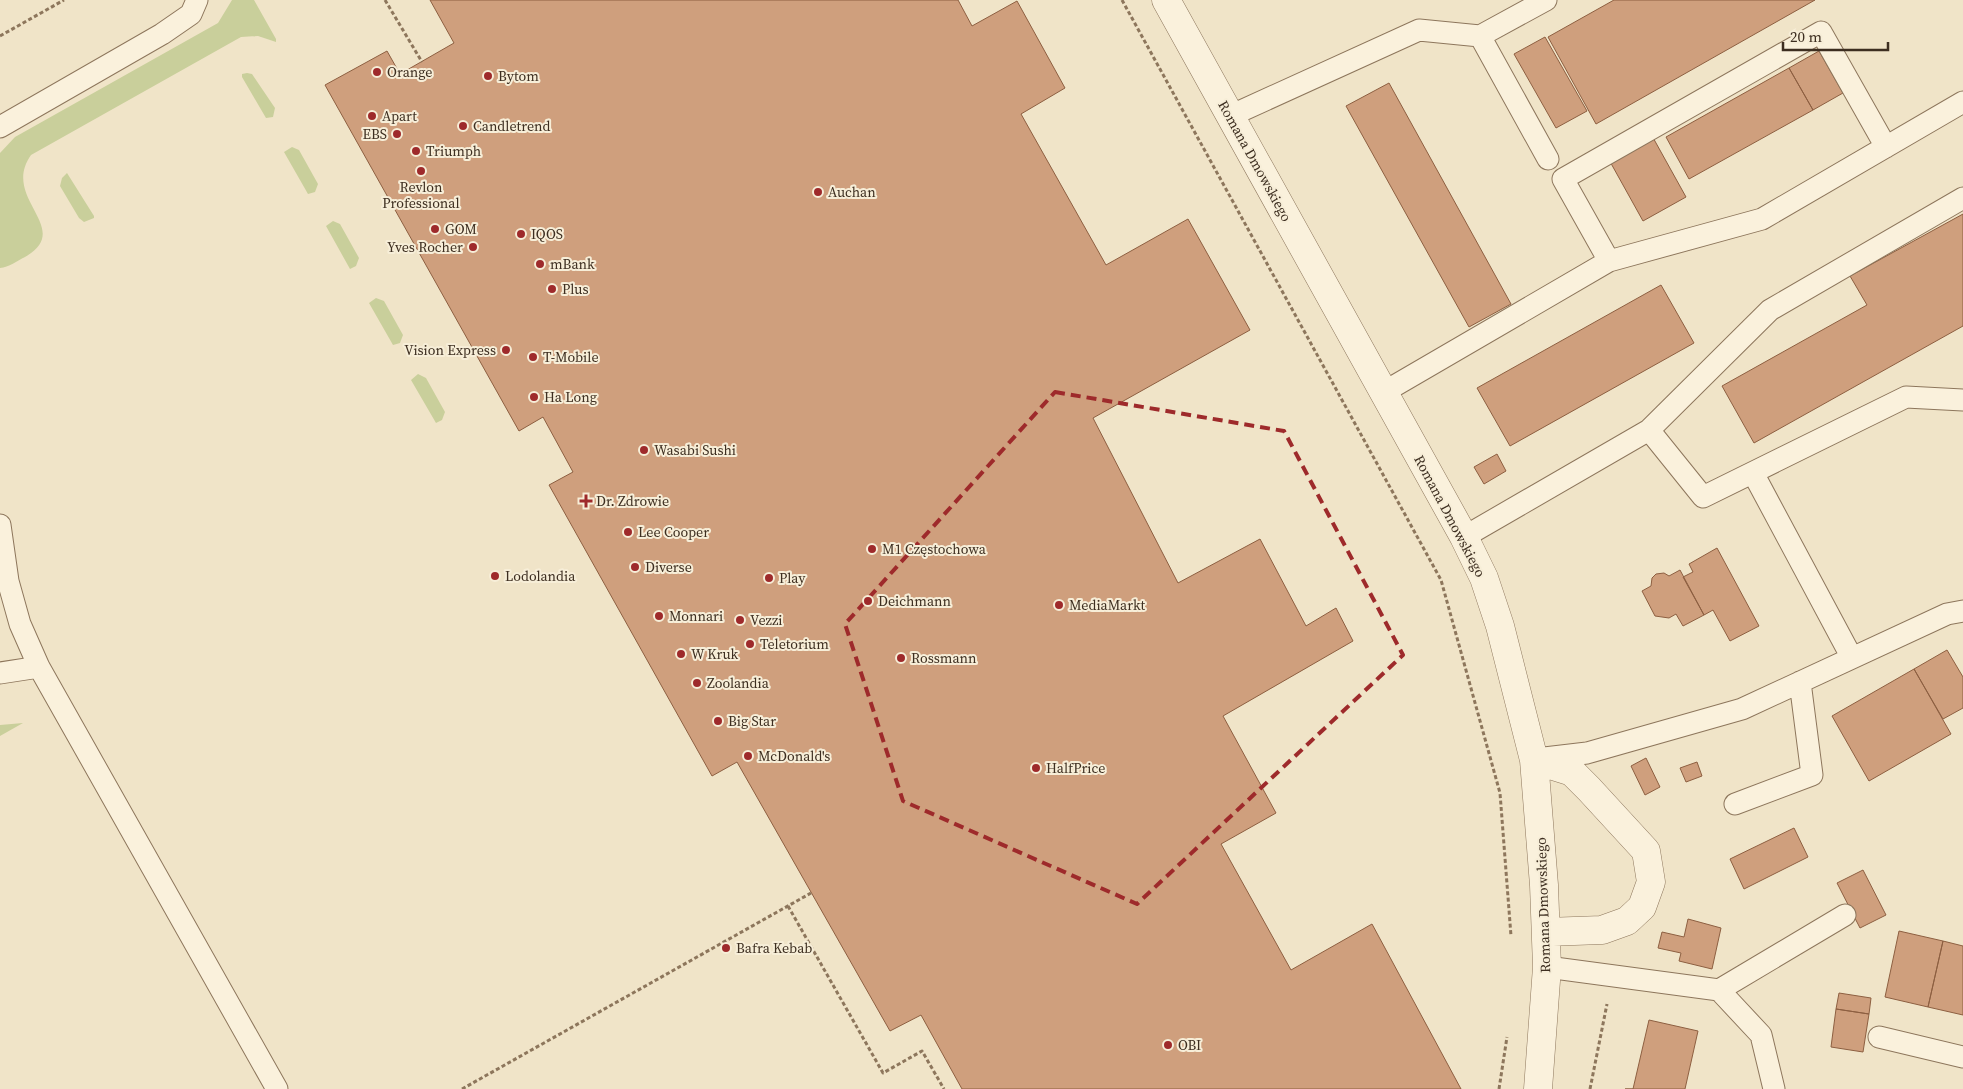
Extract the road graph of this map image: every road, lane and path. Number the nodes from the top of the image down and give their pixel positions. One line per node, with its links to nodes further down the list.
1 (64, 0): 7 (path)
2 (197, 0): 12 (lane)
3 (385, 0): 9 (path)
4 (1122, 0): 34 (path)
5 (1166, 0): 11 (street, Romana Dmowskiego)
6 (1546, 0): 8 (lane)
7 (0, 36)
8 (1480, 36): 11 (lane); 14 (lane)
9 (422, 62)
10 (1963, 102): 13 (lane)
11 (1230, 116): 17 (street, Romana Dmowskiego)
12 (0, 127)
13 (1886, 147): 16 (lane); 16 (lane)
14 (1548, 159)
15 (1963, 198): 19 (lane)
16 (1609, 261): 17 (lane)
17 (1384, 392): 22 (street, Romana Dmowskiego)
18 (1963, 400): 20 (lane)
19 (1649, 430): 20 (lane); 22 (lane)
20 (1753, 473): 24 (lane)
21 (0, 525): 25 (lane)
22 (1464, 538): 28 (street, Romana Dmowskiego)
23 (1963, 611): 24 (lane)
24 (1852, 658): 27 (lane)
25 (39, 667): 26 (lane); 41 (lane)
26 (0, 673)
27 (1800, 682): 28 (lane); 29 (lane)
28 (1534, 760): 33 (street, Romana Dmowskiego); 33 (street)
29 (1735, 804)
30 (811, 893): 31 (path)
31 (788, 906): 42 (path); 43 (path)
32 (1845, 915): 37 (lane)
33 (1546, 932): 35 (street, Romana Dmowskiego)
34 (1511, 937)
35 (1547, 966): 36 (lane); 45 (street, Romana Dmowskiego)
36 (1612, 976): 37 (lane); 46 (path)
37 (1719, 990): 47 (lane)
38 (1508, 1034): 44 (path)
39 (1879, 1037): 40 (lane)
40 (1963, 1057)
41 (277, 1089)
42 (462, 1089)
43 (944, 1089)
44 (1499, 1089)
45 (1538, 1089)
46 (1590, 1089)
47 (1774, 1089)

